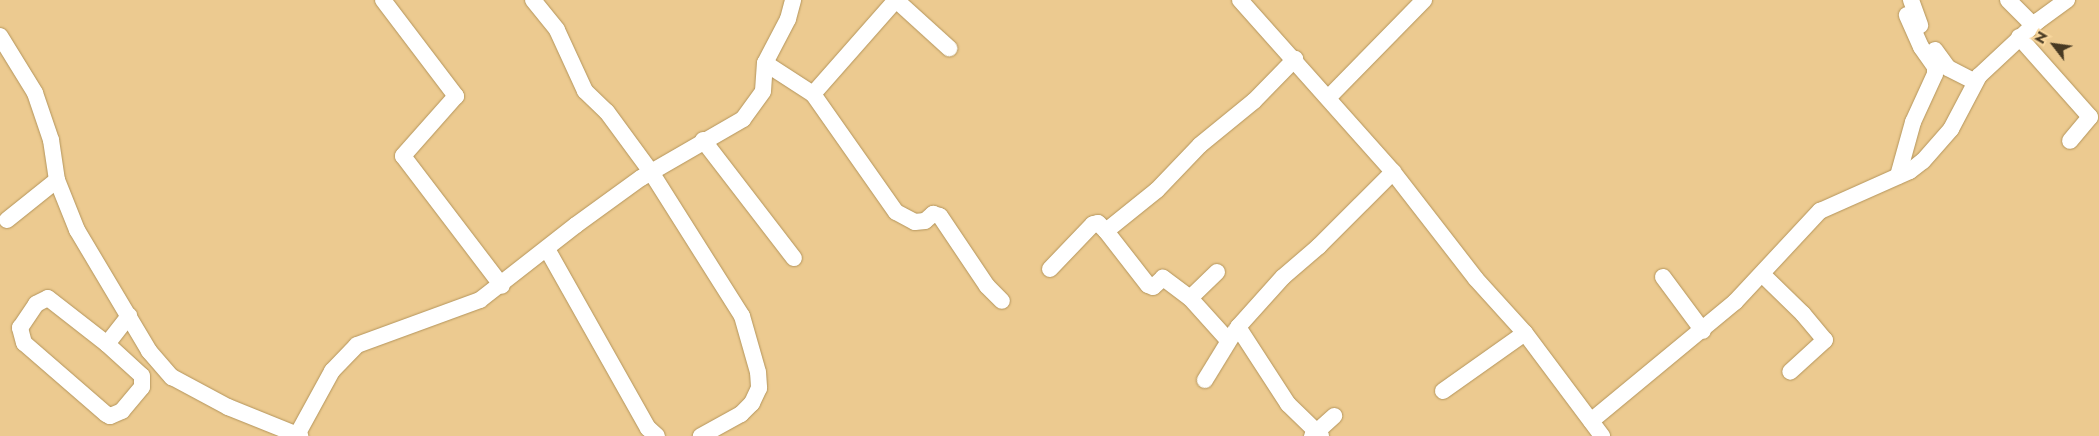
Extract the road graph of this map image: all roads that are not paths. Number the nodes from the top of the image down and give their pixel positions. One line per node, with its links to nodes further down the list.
1 (383, 0): 33 (street)
2 (533, 0): 21 (street)
3 (793, 0): 15 (street)
4 (896, 0): 13 (street); 17 (street)
5 (1240, 0): 14 (street)
6 (1424, 0): 18 (street)
7 (2008, 0): 10 (street)
8 (2066, 0): 10 (street)
9 (1909, 7): 16 (street); 23 (street)
10 (2033, 25): 12 (street)
11 (0, 36): 24 (street)
12 (2019, 37): 16 (street); 20 (street)
13 (949, 48)
14 (1295, 59): 18 (street); 26 (street)
15 (764, 63): 17 (street); 19 (street)
16 (1975, 82): 23 (street)
17 (813, 94): 35 (street)
18 (1329, 97): 22 (street)
19 (703, 140): 21 (street); 28 (street)
20 (2070, 141)
21 (651, 172): 27 (street); 45 (street)
22 (1392, 172): 38 (street); 39 (street)
23 (1898, 176): 31 (street)
24 (57, 180): 25 (street); 36 (street)
25 (8, 220)
26 (1106, 231): 29 (street); 34 (street)
27 (547, 249): 33 (street); 49 (street)
28 (794, 258)
29 (1050, 269)
30 (1218, 272): 34 (street)
31 (1762, 274): 37 (street); 41 (street)
32 (1663, 277): 37 (street)
33 (502, 286): 48 (street)
34 (1190, 298): 39 (street)
35 (1002, 301)
36 (129, 316): 40 (street); 48 (street)
37 (1703, 331): 46 (street)
38 (1524, 333): 43 (street); 46 (street)
39 (1233, 334): 42 (street); 47 (street)
40 (107, 344): 40 (street)
41 (1790, 372)
42 (1205, 380)
43 (1443, 391)
44 (1334, 416): 47 (street)
45 (724, 431): 50 (street)
46 (1596, 431)
47 (1317, 434)
48 (298, 436)
49 (656, 436)
50 (701, 436)

